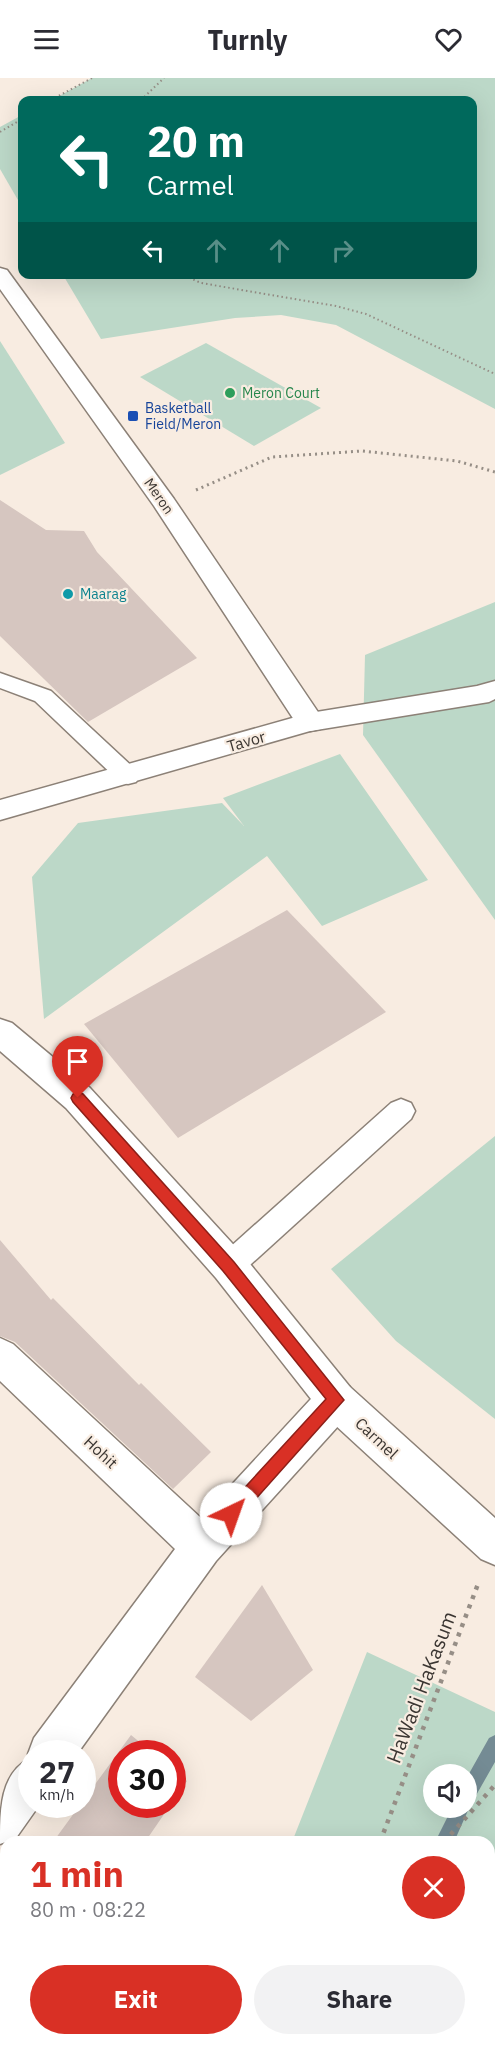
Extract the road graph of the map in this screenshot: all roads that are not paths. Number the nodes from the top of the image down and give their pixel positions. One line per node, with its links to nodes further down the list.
1 (0, 274): 4 (street, Meron)
2 (0, 680): 5 (lane)
3 (495, 690): 4 (street, Tavor)
4 (310, 722): 5 (street, Tavor)
5 (128, 776): 6 (street, Tavor)
6 (0, 810)
7 (0, 1032): 9 (street, Carmel)
8 (401, 1111): 9 (lane)
9 (228, 1266): 11 (street, Carmel)
10 (0, 1356): 13 (street, Hohit)
11 (336, 1400): 12 (street, Carmel); 13 (street)
12 (494, 1545)
13 (202, 1547): 14 (street)
14 (60, 1740)
15 (18, 1798): 16 (street)
16 (0, 1822)

